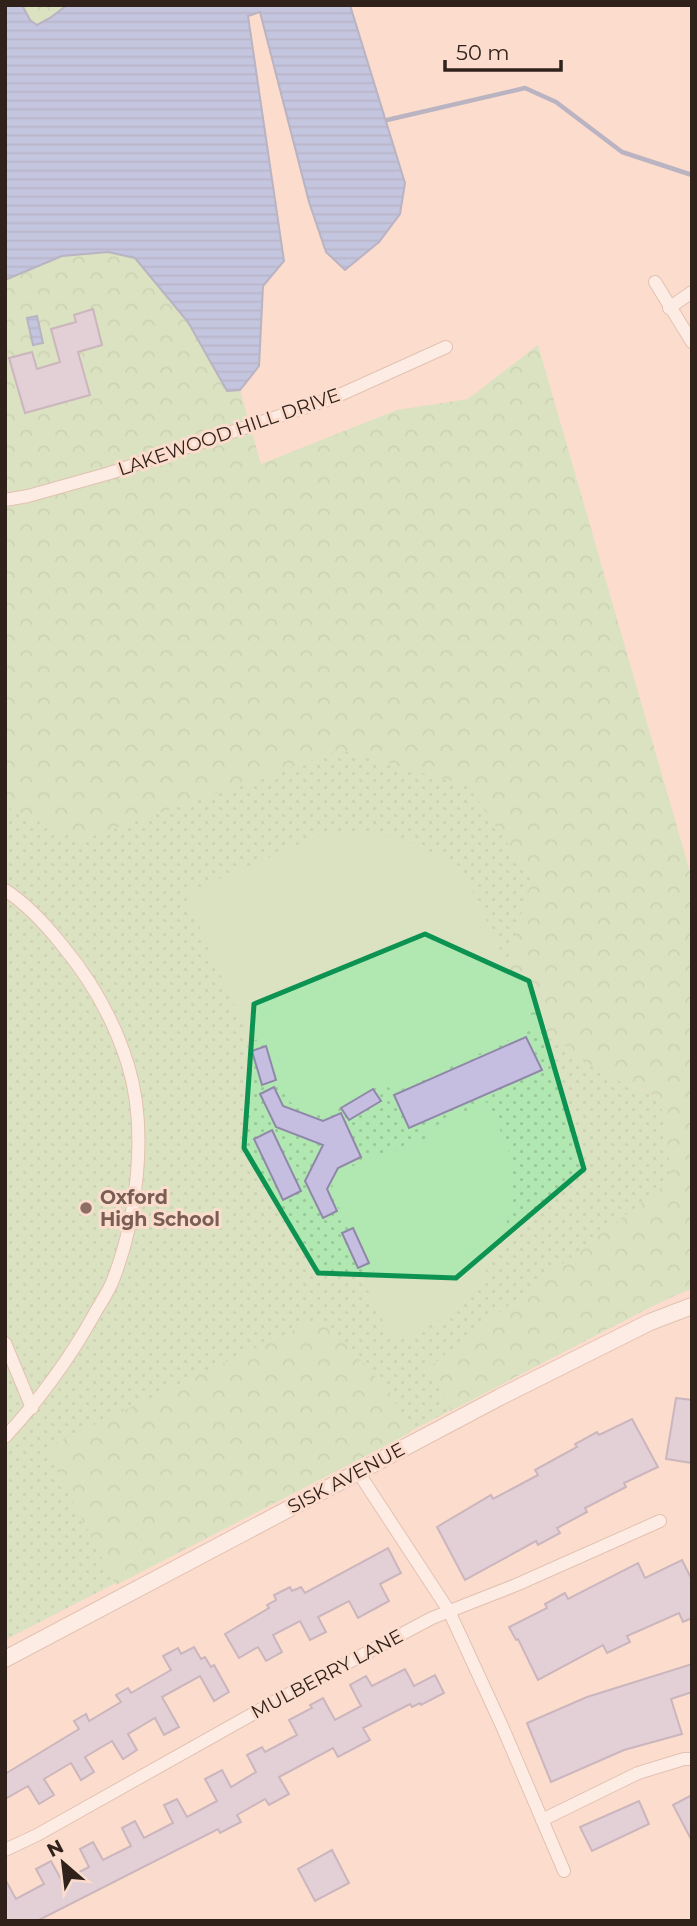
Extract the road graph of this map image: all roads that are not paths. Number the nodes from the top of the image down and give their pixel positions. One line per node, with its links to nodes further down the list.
1 (655, 282): 3 (street)
2 (692, 292): 3 (street)
3 (669, 308): 4 (street)
4 (692, 342)
5 (446, 347): 6 (street, LAKEWOOD HILL DRIVE)
6 (5, 500)
7 (5, 890): 10 (street)
8 (692, 1306): 12 (street, SISK AVENUE)
9 (5, 1343): 10 (street)
10 (32, 1408): 11 (street)
11 (5, 1437)
12 (358, 1472): 14 (street); 15 (street, SISK AVENUE)
13 (660, 1521): 14 (street, MULBERRY LANE)
14 (449, 1611): 17 (street); 18 (street, MULBERRY LANE)
15 (5, 1659)
16 (692, 1759): 17 (street)
17 (542, 1820): 19 (street)
18 (5, 1850)
19 (564, 1871)

